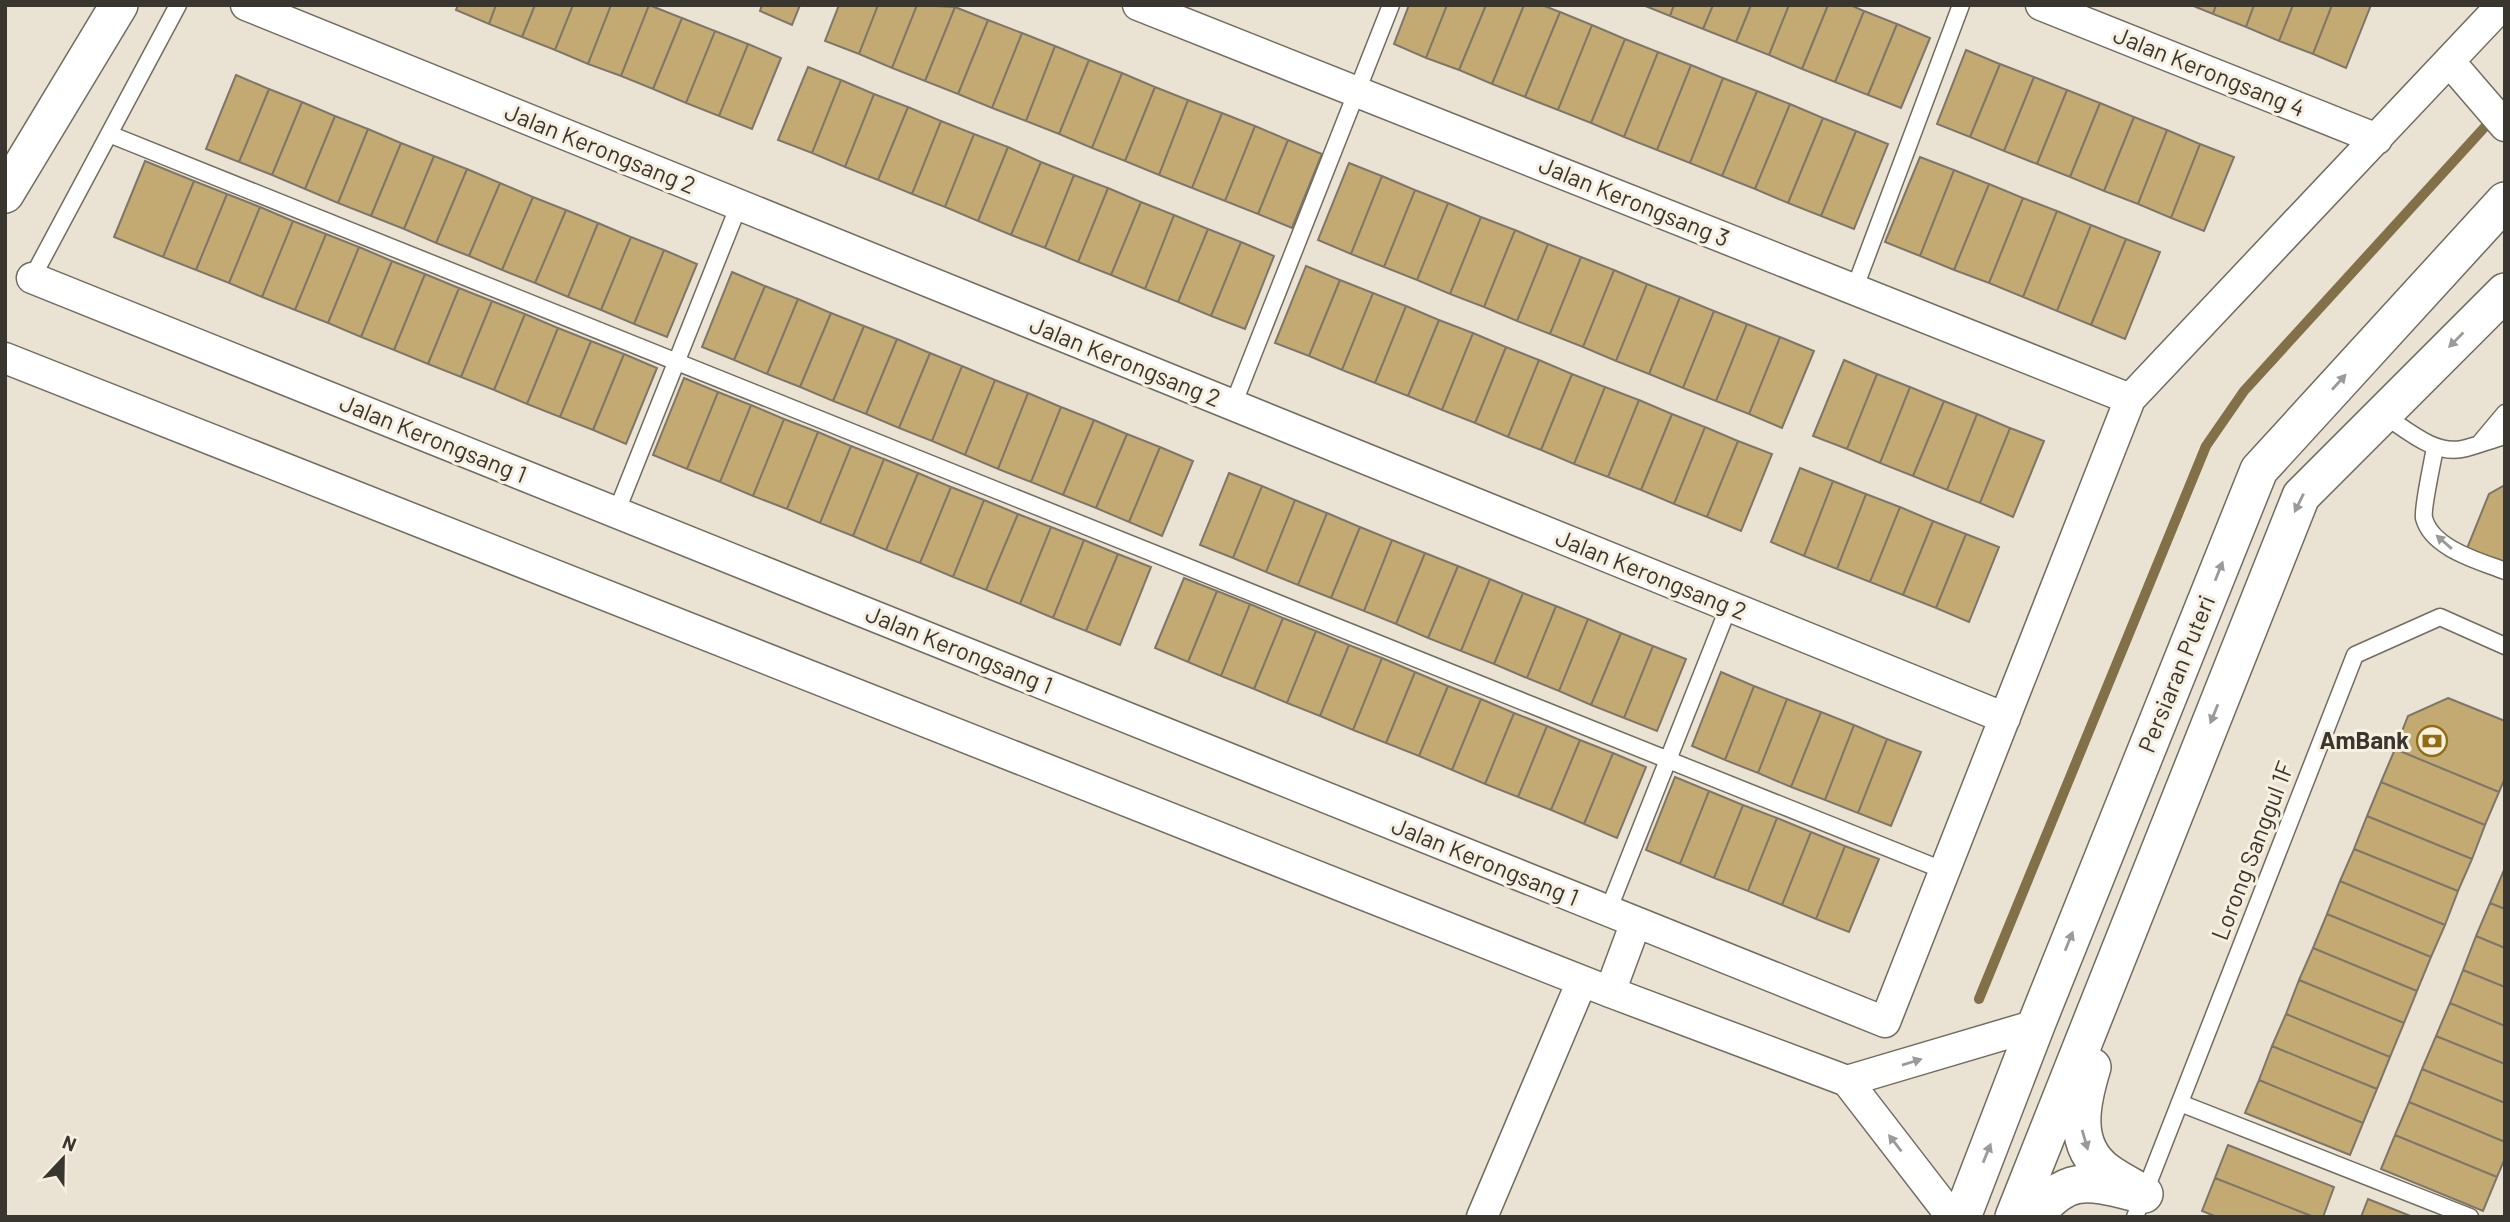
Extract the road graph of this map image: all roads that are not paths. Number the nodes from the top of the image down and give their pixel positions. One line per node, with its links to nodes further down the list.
1 (120, 5): 14 (street)
2 (178, 5): 12 (lane)
3 (246, 5): 16 (street, Jalan Kerongsang 2)
4 (1138, 5): 10 (street, Jalan Kerongsang 3)
5 (1391, 5): 10 (lane)
6 (1961, 5): 18 (lane)
7 (2041, 5): 13 (street, Jalan Kerongsang 4)
8 (2502, 5): 9 (street)
9 (2449, 61): 11 (street); 13 (street)
10 (1357, 92): 18 (street, Jalan Kerongsang 3); 23 (lane)
11 (2505, 126)
12 (109, 134): 17 (lane); 21 (lane)
13 (2376, 139): 22 (street)
14 (5, 194)
15 (2505, 201): 41 (street, Persiaran Puteri, one-way to 15)
16 (739, 205): 21 (lane); 23 (street, Jalan Kerongsang 2)
17 (33, 278): 29 (street, Jalan Kerongsang 1)
18 (1854, 290): 22 (street, Jalan Kerongsang 3)
19 (2505, 292): 25 (street, Persiaran Puteri, one-way to 25)
20 (5, 358): 39 (street)
21 (677, 360): 29 (lane); 34 (lane)
22 (2130, 399): 33 (street)
23 (1233, 405): 31 (street, Jalan Kerongsang 2)
24 (2505, 413): 27 (lane)
25 (2382, 414): 28 (lane); 36 (street, Persiaran Puteri, one-way to 36)
26 (2505, 436): 27 (lane)
27 (2479, 444): 28 (lane)
28 (2435, 447): 30 (lane, one-way to 28)
29 (616, 513): 37 (street, Jalan Kerongsang 1)
30 (2505, 571)
31 (1729, 606): 33 (street, Jalan Kerongsang 2); 34 (lane)
32 (2505, 646): 43 (lane, Lorong Sanggul 1F)
33 (2005, 718): 35 (street)
34 (1668, 761): 35 (lane); 37 (lane)
35 (1945, 871): 38 (street, Jalan Kerongsang 1)
36 (2146, 885): 44 (street, one-way to 44); 48 (street, Persiaran Puteri)
37 (1608, 911): 38 (street, Jalan Kerongsang 1)
38 (1636, 922): 40 (street)
39 (1582, 981): 40 (street); 45 (street)
40 (1610, 992): 42 (street)
41 (2036, 1025): 42 (street, one-way to 41); 47 (street, Persiaran Puteri, one-way to 41)
42 (1847, 1081): 46 (street, one-way to 42)
43 (2180, 1103): 44 (lane, Lorong Sanggul 1F); 50 (lane)
44 (2139, 1206): 49 (street)
45 (1482, 1217)
46 (1952, 1217)
47 (1962, 1217)
48 (2014, 1217)
49 (2034, 1217)
50 (2470, 1217)

